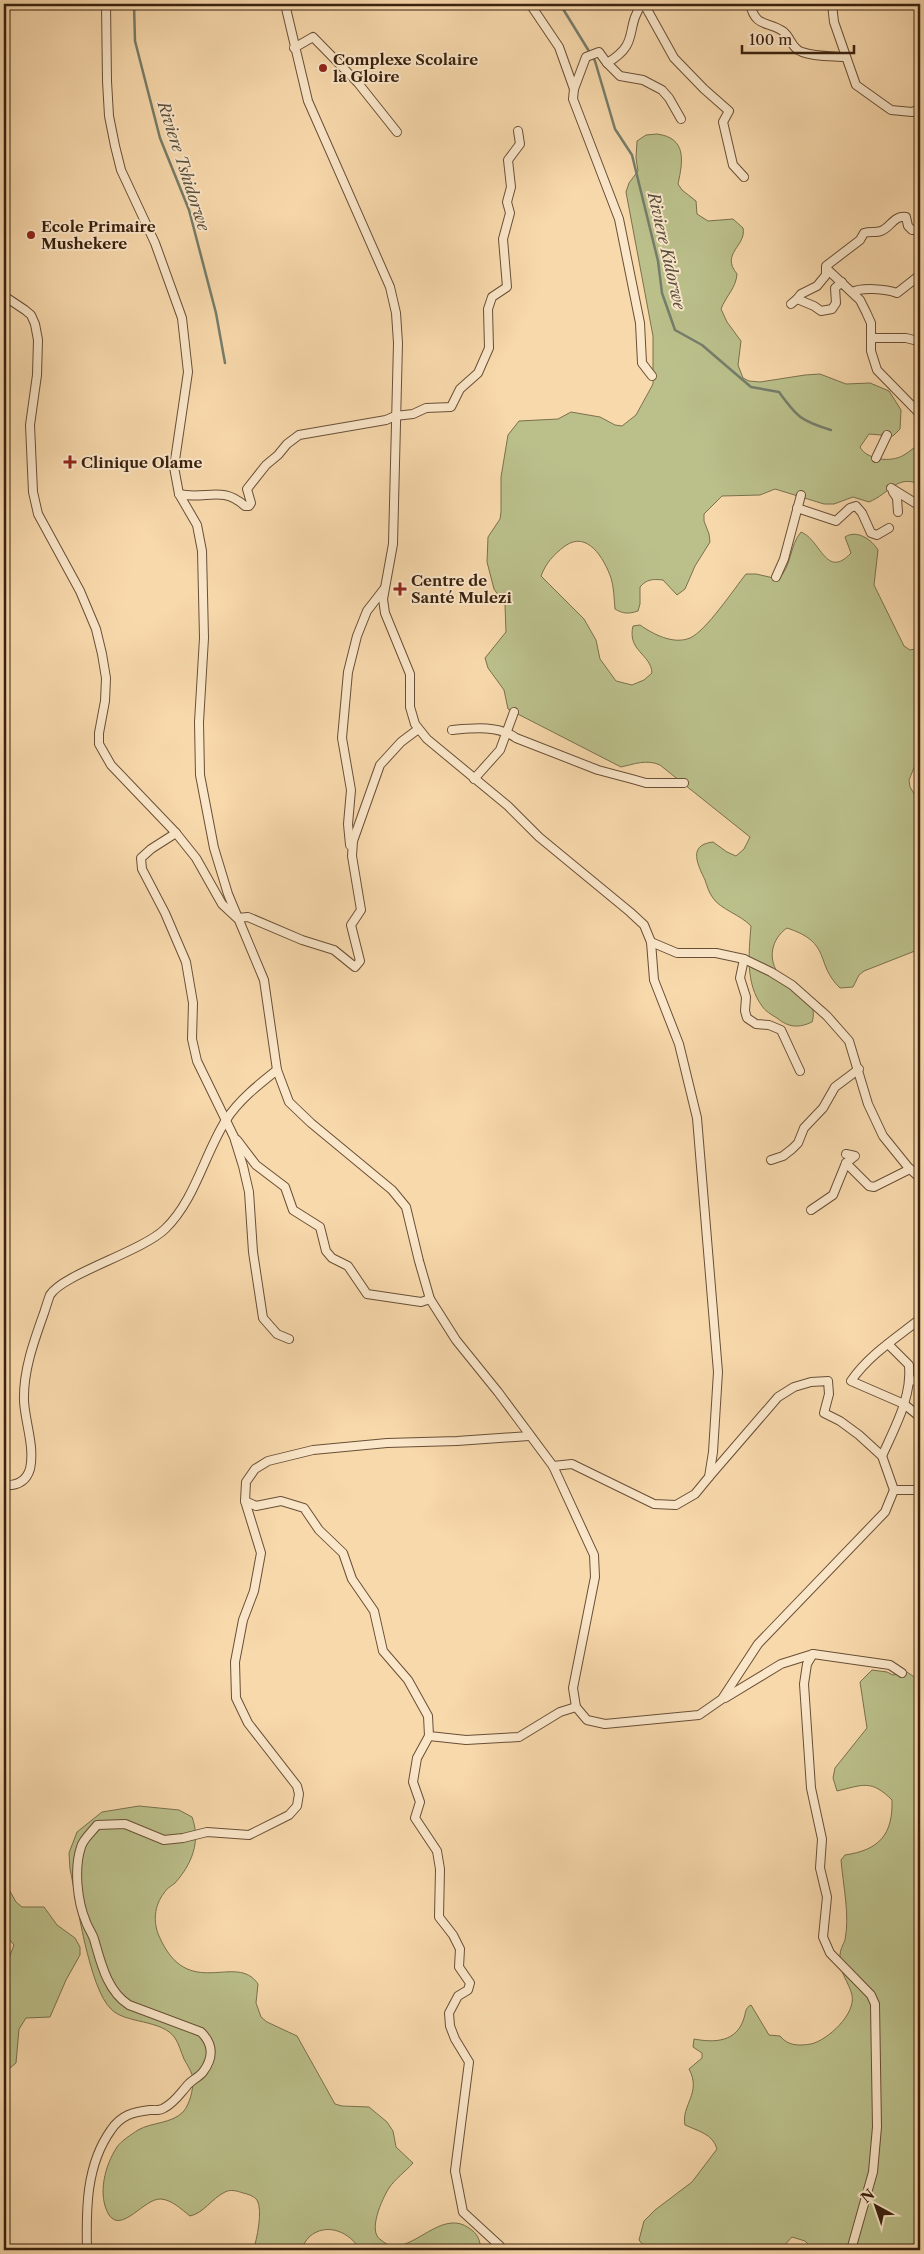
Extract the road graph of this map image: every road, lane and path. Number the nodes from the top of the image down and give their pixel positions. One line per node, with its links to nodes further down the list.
1 (106, 4): 31 (street)
2 (286, 4): 7 (street)
3 (530, 4): 10 (street)
4 (643, 4): 9 (street); 15 (street)
5 (750, 4): 8 (street)
6 (832, 4): 8 (street)
7 (294, 48): 14 (street); 28 (street)
8 (846, 57): 11 (street)
9 (607, 63): 10 (street); 12 (street)
10 (574, 89): 24 (street)
11 (920, 109)
12 (682, 119)
13 (518, 131): 28 (street)
14 (397, 132)
15 (744, 177)
16 (920, 230): 17 (street)
17 (827, 269): 19 (street); 19 (street)
18 (920, 275): 20 (street)
19 (842, 282): 20 (street)
20 (852, 292): 22 (street)
21 (4, 296): 45 (street)
22 (872, 338): 23 (street); 25 (street)
23 (920, 339)
24 (652, 376)
25 (897, 390): 26 (street); 27 (street)
26 (894, 399)
27 (920, 414)
28 (395, 416): 31 (street); 38 (street)
29 (887, 435): 30 (street)
30 (876, 458)
31 (179, 494): 47 (street)
32 (800, 495): 34 (street)
33 (920, 506): 35 (street)
34 (797, 508): 36 (street); 37 (street)
35 (898, 512)
36 (889, 528)
37 (776, 577)
38 (385, 587): 40 (street); 46 (street)
39 (514, 712): 42 (street)
40 (417, 730): 43 (street); 46 (street)
41 (452, 730): 42 (street)
42 (507, 732): 43 (street); 44 (street)
43 (474, 779): 48 (street)
44 (684, 783)
45 (176, 833): 47 (street); 53 (street)
46 (352, 856): 47 (street)
47 (238, 918): 51 (street)
48 (651, 942): 49 (street); 72 (street)
49 (744, 959): 50 (street); 52 (street)
50 (859, 1069): 56 (street); 58 (street)
51 (277, 1070): 53 (street); 61 (street)
52 (800, 1071)
53 (225, 1121): 54 (street); 73 (street)
54 (234, 1137): 61 (street); 63 (street)
55 (846, 1154): 57 (street)
56 (771, 1160)
57 (846, 1163): 58 (street); 60 (street)
58 (910, 1169): 59 (street)
59 (920, 1178)
60 (812, 1210)
61 (430, 1299): 69 (street)
62 (920, 1319): 64 (street)
63 (289, 1339)
64 (888, 1344): 66 (street); 67 (street)
65 (920, 1379): 66 (street)
66 (910, 1380): 67 (street)
67 (904, 1404): 68 (street); 70 (street)
68 (920, 1417)
69 (529, 1436): 71 (street); 76 (street)
70 (882, 1456): 72 (street); 74 (street)
71 (553, 1466): 72 (street); 80 (street)
72 (709, 1477)
73 (4, 1485)
74 (894, 1490): 75 (street); 79 (street)
75 (920, 1490)
76 (245, 1501): 81 (street); 82 (street)
77 (813, 1654): 78 (street); 79 (street); 84 (street)
78 (902, 1673)
79 (722, 1700): 80 (street)
80 (576, 1707): 81 (street)
81 (429, 1736): 83 (street)
82 (87, 2250)
83 (502, 2250)
84 (851, 2250)

